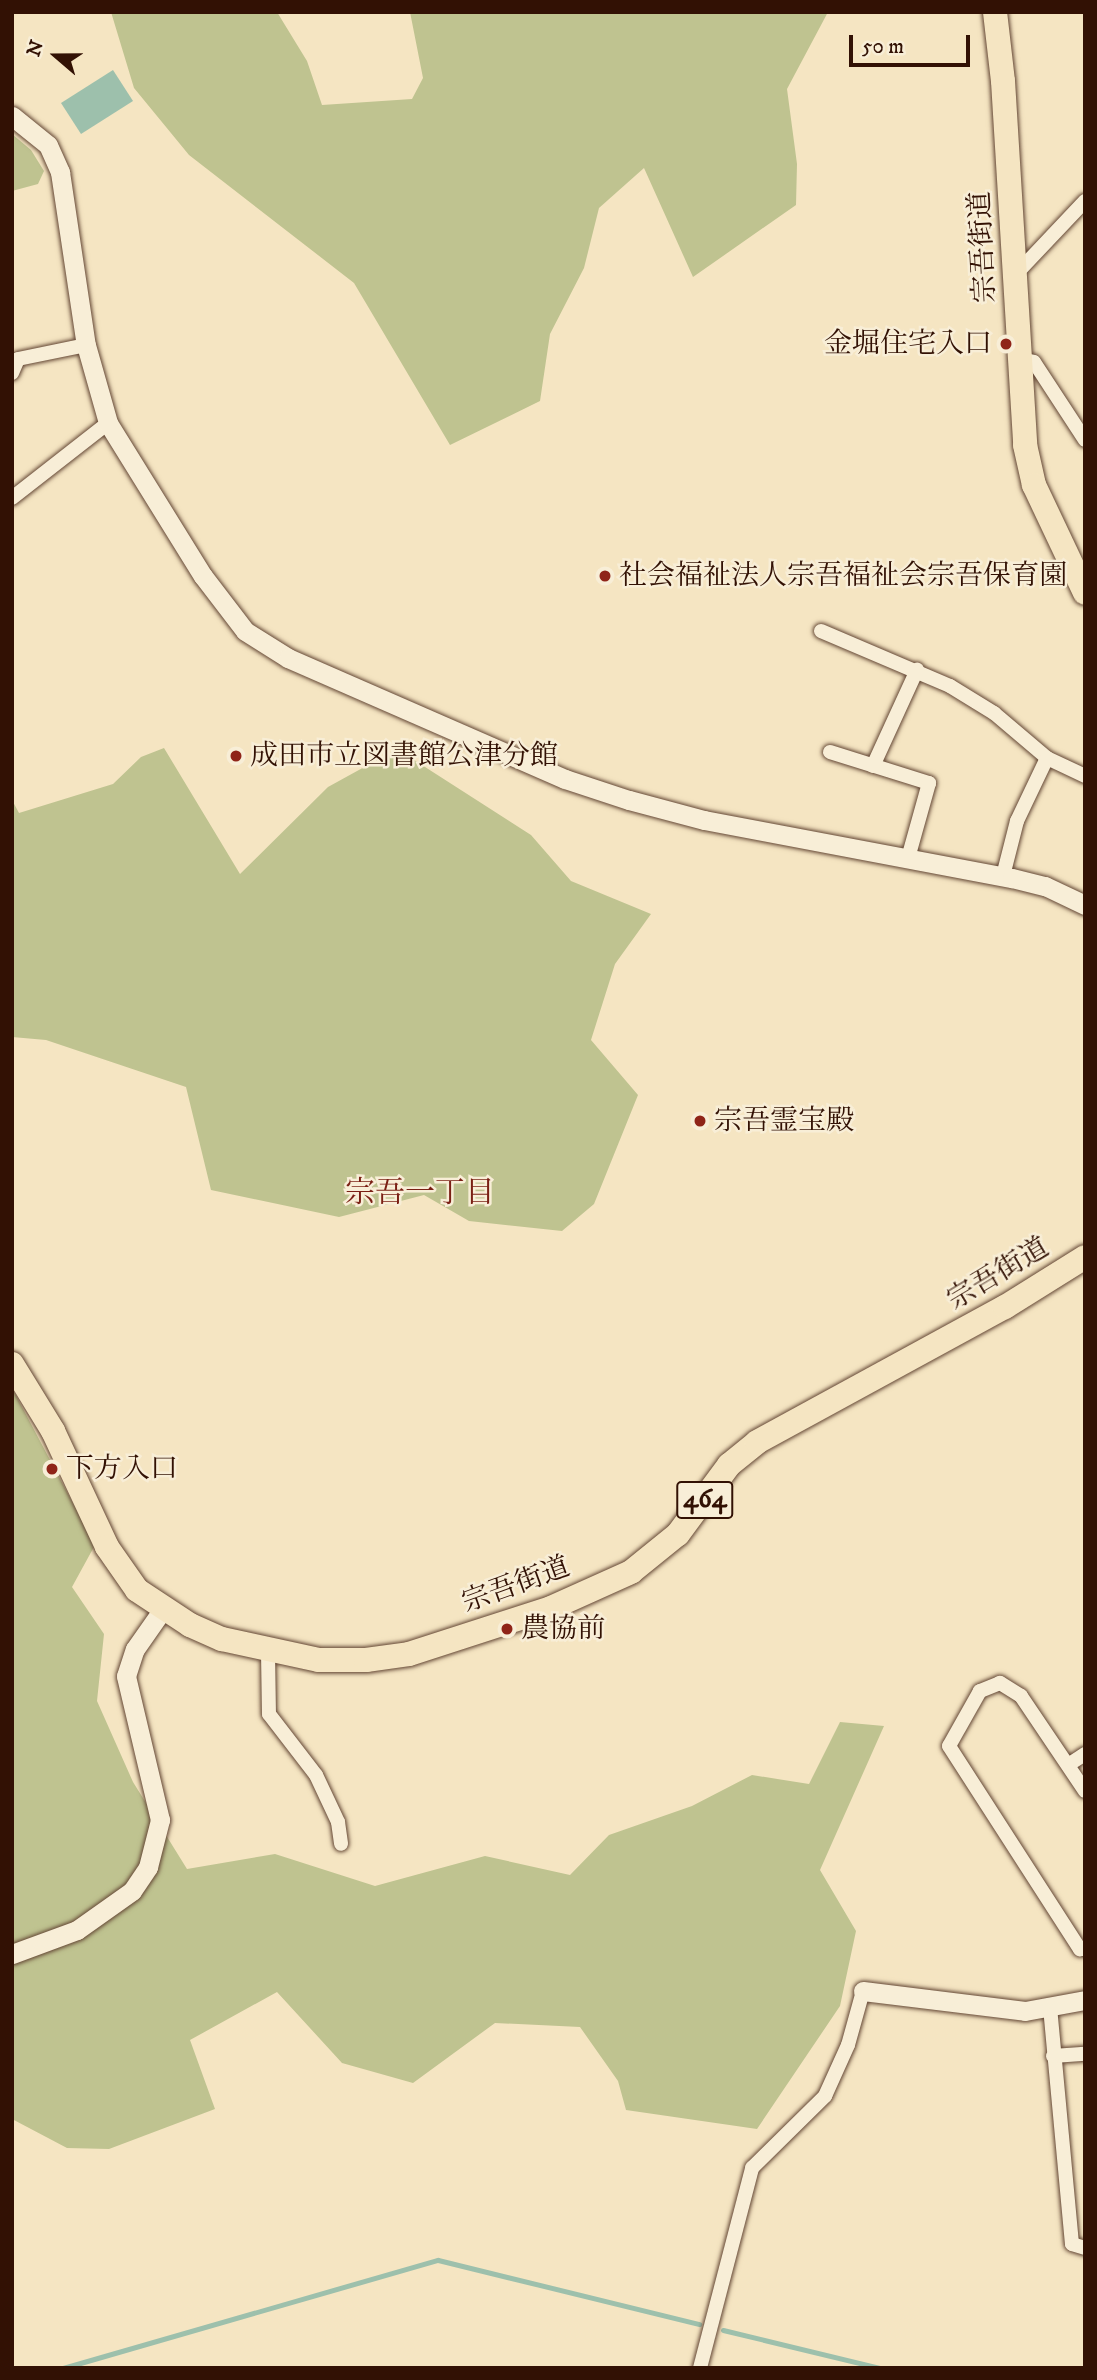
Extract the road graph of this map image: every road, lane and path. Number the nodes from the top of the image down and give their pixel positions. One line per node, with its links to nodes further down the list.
1 (995, 12): 4 (highway, 宗吾街道)
2 (12, 116): 5 (street)
3 (1085, 201): 4 (street)
4 (1014, 276): 6 (highway, 宗吾街道)
5 (86, 345): 7 (street); 8 (street)
6 (1020, 359): 9 (street); 11 (highway, 宗吾街道)
7 (12, 373)
8 (108, 423): 10 (street); 18 (street)
9 (1085, 440)
10 (12, 498)
11 (1085, 593)
12 (821, 631): 13 (street)
13 (918, 670): 15 (street); 16 (street)
14 (830, 752): 16 (street)
15 (1047, 758): 17 (street); 19 (street)
16 (873, 766): 18 (street)
17 (1085, 776)
18 (908, 858): 19 (street)
19 (1003, 876): 20 (street)
20 (1085, 905)
21 (1085, 1257): 24 (highway, 宗吾街道 / 464)
22 (12, 1364): 23 (highway, 宗吾街道 / 464)
23 (163, 1609): 24 (highway, 宗吾街道 / 464); 30 (street)
24 (268, 1652): 28 (street)
25 (1085, 1754): 26 (street)
26 (1068, 1765): 27 (street); 29 (street)
27 (1085, 1791)
28 (341, 1844)
29 (1085, 1949)
30 (12, 1954)
31 (863, 1991): 33 (street); 37 (street)
32 (1085, 2000): 33 (street)
33 (1050, 2007): 35 (street)
34 (1085, 2054): 35 (street)
35 (1053, 2056): 36 (street)
36 (1085, 2248)
37 (700, 2368)

